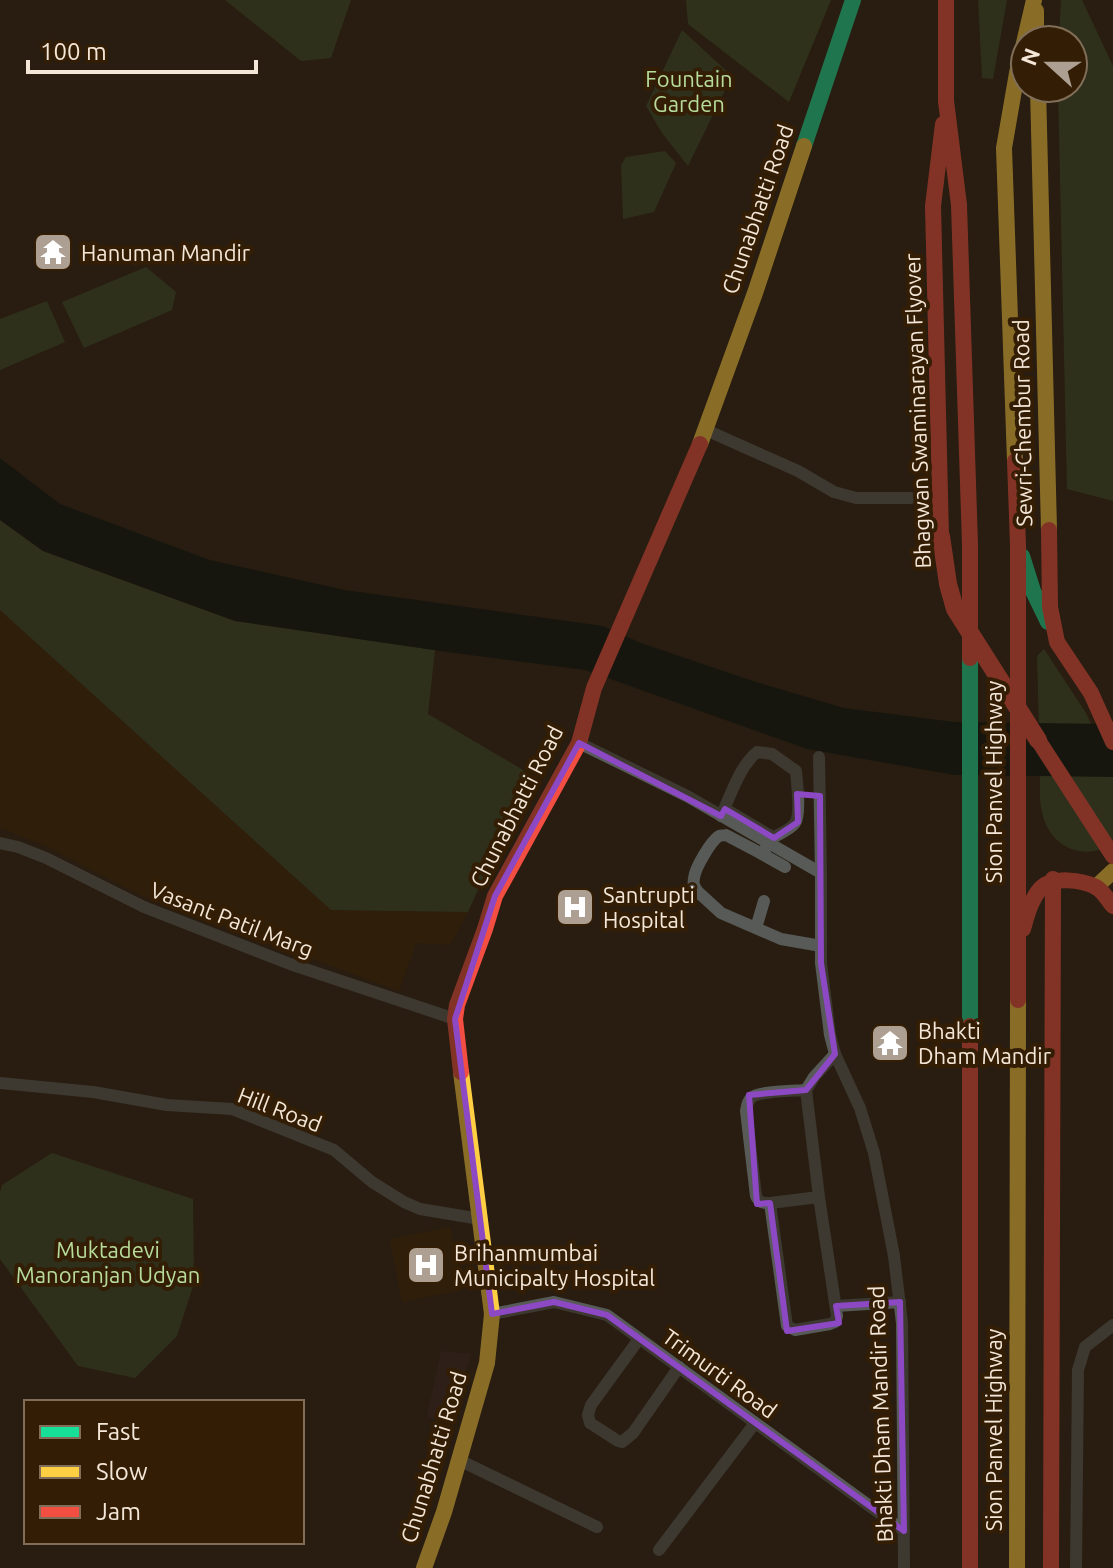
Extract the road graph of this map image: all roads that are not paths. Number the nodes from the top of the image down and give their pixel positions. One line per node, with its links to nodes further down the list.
1 (853, 0): 7 (main road, Chunabhatti Road)
2 (1035, 0): 4 (main road); 9 (main road, Sion Panvel Highway)
3 (943, 4): 5 (main road, Sion Panvel Highway)
4 (1036, 24)
5 (946, 101): 19 (main road, Bhagwan Swaminarayan Flyover, bridge); 50 (main road, Sion Panvel Highway)
6 (1038, 104): 10 (main road, Sewri-Chembur Road)
7 (706, 430): 8 (street); 12 (main road, Chunabhatti Road)
8 (911, 498)
9 (1018, 545): 10 (main road); 29 (main road, Sion Panvel Highway, bridge)
10 (1057, 642): 11 (main road, Sewri-Chembur Road)
11 (1113, 742)
12 (579, 743): 16 (street); 30 (main road, Chunabhatti Road)
13 (819, 757): 15 (street, Bhakti Dham Mandir Road)
14 (797, 794): 15 (street); 16 (street); 16 (street)
15 (820, 796): 22 (street, Bhakti Dham Mandir Road)
16 (723, 812): 18 (street)
17 (0, 843): 30 (street, Vasant Patil Marg)
18 (765, 849): 20 (street); 22 (street); 27 (street)
19 (1113, 856)
20 (785, 867)
21 (1113, 871): 24 (main road)
22 (821, 873): 28 (street, Bhakti Dham Mandir Road)
23 (1053, 879): 24 (main road); 29 (main road); 52 (main road)
24 (1096, 887): 26 (main road)
25 (764, 901): 27 (street)
26 (1113, 906)
27 (756, 928): 28 (street)
28 (821, 946): 31 (street, Bhakti Dham Mandir Road)
29 (1017, 948): 51 (main road, Sion Panvel Highway)
30 (455, 1019): 36 (main road, Chunabhatti Road)
31 (835, 1054): 33 (street); 37 (street, Bhakti Dham Mandir Road)
32 (0, 1083): 36 (street, Hill Road)
33 (806, 1090): 34 (street); 35 (street)
34 (819, 1197): 35 (street); 38 (street)
35 (770, 1203): 38 (street)
36 (480, 1219): 39 (main road, Chunabhatti Road)
37 (900, 1302): 38 (street); 46 (street, Bhakti Dham Mandir Road)
38 (836, 1306)
39 (492, 1314): 41 (street, Trimurti Road); 44 (main road, Chunabhatti Road)
40 (1113, 1325): 53 (street)
41 (639, 1339): 42 (street, Trimurti Road); 42 (street)
42 (679, 1367): 43 (street, Trimurti Road)
43 (755, 1423): 46 (street, Trimurti Road); 47 (street)
44 (459, 1460): 45 (street); 48 (main road, Chunabhatti Road)
45 (597, 1527)
46 (904, 1531): 49 (street, Bhakti Dham Mandir Road)
47 (659, 1550)
48 (424, 1568)
49 (904, 1568)
50 (970, 1568)
51 (1017, 1568)
52 (1051, 1568)
53 (1076, 1568)

